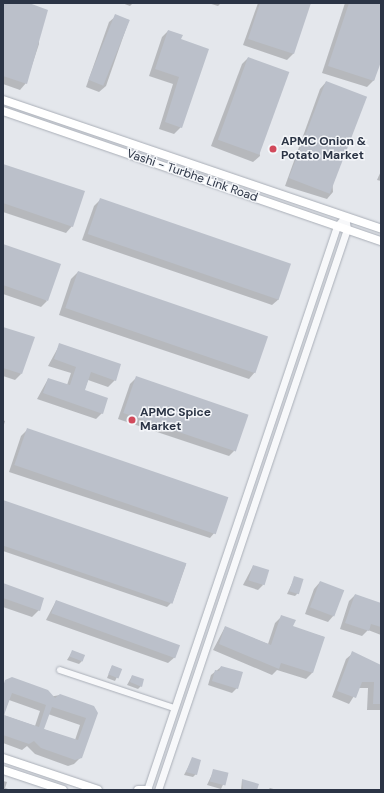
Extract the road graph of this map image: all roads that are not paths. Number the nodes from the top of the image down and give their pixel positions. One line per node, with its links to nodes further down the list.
1 (3, 100): 2 (main road, Vashi - Turbhe Link Road)
2 (28, 109): 4 (street); 5 (main road, Vashi - Turbhe Link Road)
3 (3, 111): 4 (main road, Vashi - Turbhe Link Road)
4 (25, 118): 6 (main road, Vashi - Turbhe Link Road)
5 (345, 217): 6 (street); 7 (street); 8 (main road, Vashi - Turbhe Link Road)
6 (337, 226): 7 (main road, Vashi - Turbhe Link Road); 11 (street)
7 (347, 229): 9 (main road, Vashi - Turbhe Link Road); 18 (street)
8 (381, 229)
9 (381, 241)
10 (60, 670): 11 (street)
11 (174, 708): 17 (street)
12 (3, 758): 15 (main road)
13 (3, 770): 14 (main road)
14 (63, 790)
15 (98, 790)
16 (138, 790): 17 (main road)
17 (148, 790)
18 (158, 790)

